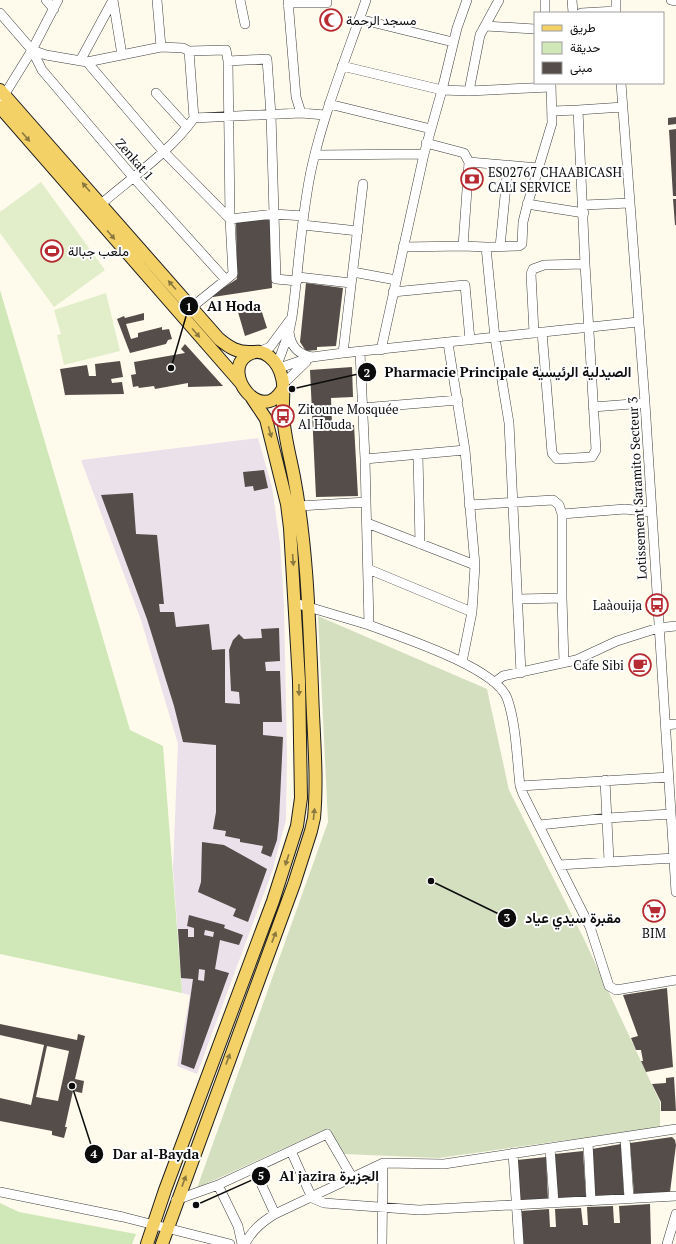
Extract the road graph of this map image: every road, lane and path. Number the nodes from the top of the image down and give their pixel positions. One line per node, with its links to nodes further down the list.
1 (46, 0): 16 (street)
2 (58, 0): 16 (street)
3 (112, 0): 29 (street); 31 (street)
4 (156, 0): 26 (street)
5 (240, 0): 22 (street)
6 (327, 0): 14 (street)
7 (366, 0): 21 (street)
8 (467, 0): 25 (street)
9 (499, 0): 23 (street)
10 (545, 0): 17 (street)
11 (572, 0): 18 (street)
12 (616, 0): 19 (street)
13 (671, 0): 15 (street)
14 (288, 1): 44 (street)
15 (676, 1)
16 (54, 9): 27 (street)
17 (545, 12)
18 (573, 12)
19 (616, 12)
20 (0, 13): 27 (street, Zenkat 1)
21 (359, 19): 25 (street); 32 (street)
22 (245, 24)
23 (485, 26): 24 (street); 36 (street)
24 (534, 29)
25 (453, 42): 35 (street)
26 (162, 47): 28 (street); 29 (street)
27 (32, 50): 31 (street); 38 (street); 58 (street, Zenkat 1)
28 (188, 51): 30 (street); 48 (street)
29 (122, 55): 31 (street)
30 (228, 61): 45 (street); 47 (street)
31 (84, 62): 52 (street)
32 (342, 66): 35 (street); 39 (street)
33 (621, 84): 41 (street, Lotissement Saramito Secteur 3)
34 (551, 85): 36 (street); 43 (street)
35 (442, 90): 36 (street); 50 (street)
36 (469, 91)
37 (156, 93): 49 (street)
38 (1, 96): 61 (main road, one-way to 38)
39 (329, 104): 46 (street); 50 (street)
40 (0, 107): 95 (main road, one-way to 95)
41 (623, 108): 42 (street); 60 (street, Lotissement Saramito Secteur 3)
42 (578, 110): 43 (street); 63 (street)
43 (553, 111): 57 (street)
44 (301, 113): 45 (street); 46 (street)
45 (271, 115): 47 (street); 64 (street)
46 (325, 115): 54 (street)
47 (228, 116): 48 (street); 66 (street)
48 (194, 118): 49 (street)
49 (187, 127): 52 (street)
50 (431, 128): 51 (street)
51 (426, 144): 53 (street); 55 (street)
52 (162, 151): 58 (street); 66 (street)
53 (424, 154): 54 (street); 70 (street)
54 (315, 155): 65 (street)
55 (469, 162): 56 (street); 69 (street)
56 (508, 165): 57 (street); 72 (street)
57 (538, 168): 62 (street)
58 (133, 177): 61 (street); 76 (street, Zenkat 1)
59 (364, 184): 68 (street)
60 (629, 203): 63 (street); 82 (street, Lotissement Saramito Secteur 3)
61 (101, 204): 80 (main road, one-way to 61)
62 (527, 204): 63 (street); 72 (street)
63 (584, 209): 73 (street)
64 (274, 214): 65 (street); 66 (street); 75 (street)
65 (304, 216): 67 (street)
66 (230, 219): 76 (street)
67 (303, 226): 68 (street); 75 (street)
68 (358, 231): 74 (street)
69 (462, 246): 70 (street); 71 (street)
70 (403, 247): 77 (street)
71 (486, 247): 72 (street); 86 (street)
72 (500, 247)
73 (585, 264): 83 (street); 85 (street)
74 (352, 272): 77 (street); 78 (street)
75 (298, 279): 78 (street); 81 (street)
76 (226, 280): 80 (street)
77 (396, 280): 79 (street)
78 (351, 283): 92 (street)
79 (393, 292): 87 (street); 89 (street)
80 (192, 307): 90 (main road)
81 (292, 317): 84 (street); 90 (street)
82 (638, 322): 83 (street); 99 (street, Lotissement Saramito Secteur 3)
83 (588, 327): 85 (street); 100 (street)
84 (289, 332): 93 (street); 94 (street)
85 (538, 332): 86 (street); 100 (street)
86 (495, 338): 87 (street); 106 (street)
87 (470, 340): 88 (street)
88 (448, 343): 89 (street); 98 (street)
89 (381, 350): 91 (street)
90 (255, 352): 94 (main road); 95 (main road)
91 (360, 352): 92 (street); 101 (street)
92 (342, 353): 93 (street)
93 (312, 357): 94 (street); 96 (street)
94 (278, 367): 96 (main road)
95 (243, 385): 97 (main road)
96 (282, 387): 97 (main road); 108 (main road)
97 (252, 398): 117 (main road, one-way to 117)
98 (458, 400): 101 (street); 102 (street)
99 (645, 404): 100 (street); 109 (street, Lotissement Saramito Secteur 3)
100 (593, 406)
101 (362, 408): 104 (street)
102 (465, 450): 103 (street); 107 (street)
103 (418, 455): 104 (street); 112 (street)
104 (365, 459): 105 (street)
105 (366, 502): 108 (street); 111 (street)
106 (514, 502): 107 (street); 110 (street); 116 (street)
107 (469, 505): 113 (street)
108 (299, 506): 118 (main road)
109 (650, 512): 110 (street); 122 (street, Lotissement Saramito Secteur 3)
110 (562, 514): 115 (street)
111 (367, 523): 112 (street); 114 (street)
112 (420, 544): 113 (street)
113 (475, 565): 119 (street)
114 (368, 570): 119 (street); 120 (street)
115 (562, 598): 116 (street); 124 (street)
116 (519, 599): 125 (street)
117 (296, 603): 118 (street); 127 (main road, one-way to 127)
118 (308, 605): 120 (street); 128 (main road)
119 (472, 612): 123 (street)
120 (369, 625): 123 (street)
121 (676, 626): 122 (street)
122 (658, 628): 124 (street); 130 (street, Lotissement Saramito Secteur 3)
123 (462, 662): 126 (street)
124 (564, 663): 125 (street)
125 (521, 673): 126 (street)
126 (495, 682): 133 (street)
127 (300, 722): 128 (main road); 141 (main road, one-way to 141)
128 (313, 722): 142 (main road, one-way to 128)
129 (676, 724): 130 (street)
130 (666, 725): 131 (street, Lotissement Saramito Secteur 3)
131 (671, 778): 132 (street); 134 (street, Lotissement Saramito Secteur 3)
132 (605, 780): 133 (street); 135 (street)
133 (520, 786): 136 (street)
134 (671, 814): 135 (street); 137 (street, Lotissement Saramito Secteur 3)
135 (608, 818): 136 (street); 138 (street)
136 (539, 825): 139 (street)
137 (674, 858): 138 (street); 140 (street, Lotissement Saramito Secteur 3)
138 (610, 861): 139 (street)
139 (559, 865): 143 (street)
140 (676, 892)
141 (273, 901): 142 (main road); 167 (main road)
142 (286, 906): 159 (main road, one-way to 142)
143 (676, 980)
144 (676, 1129): 145 (street)
145 (625, 1138): 146 (street); 158 (street)
146 (588, 1143): 147 (street); 160 (street)
147 (550, 1148): 149 (street); 161 (street)
148 (291, 1151): 151 (street); 152 (street); 157 (street)
149 (513, 1153): 150 (street); 163 (street)
150 (383, 1163): 152 (street); 164 (street)
151 (254, 1168): 153 (street); 165 (street)
152 (352, 1177): 154 (street)
153 (218, 1185): 159 (street); 172 (street)
154 (336, 1186): 157 (street); 162 (street)
155 (0, 1192): 167 (street)
156 (676, 1196): 158 (street)
157 (312, 1198): 162 (street); 165 (street)
158 (629, 1198): 160 (street)
159 (176, 1200): 168 (main road)
160 (591, 1201): 161 (street)
161 (554, 1203): 163 (street)
162 (338, 1204): 164 (street)
163 (517, 1205): 164 (street); 174 (street)
164 (383, 1209): 173 (street)
165 (275, 1214): 172 (street)
166 (676, 1214): 175 (street)
167 (153, 1225): 168 (street); 169 (main road)
168 (167, 1228): 170 (main road); 171 (street)
169 (147, 1244)
170 (162, 1244)
171 (230, 1244)
172 (244, 1244)
173 (382, 1244)
174 (519, 1244)
175 (668, 1244)

